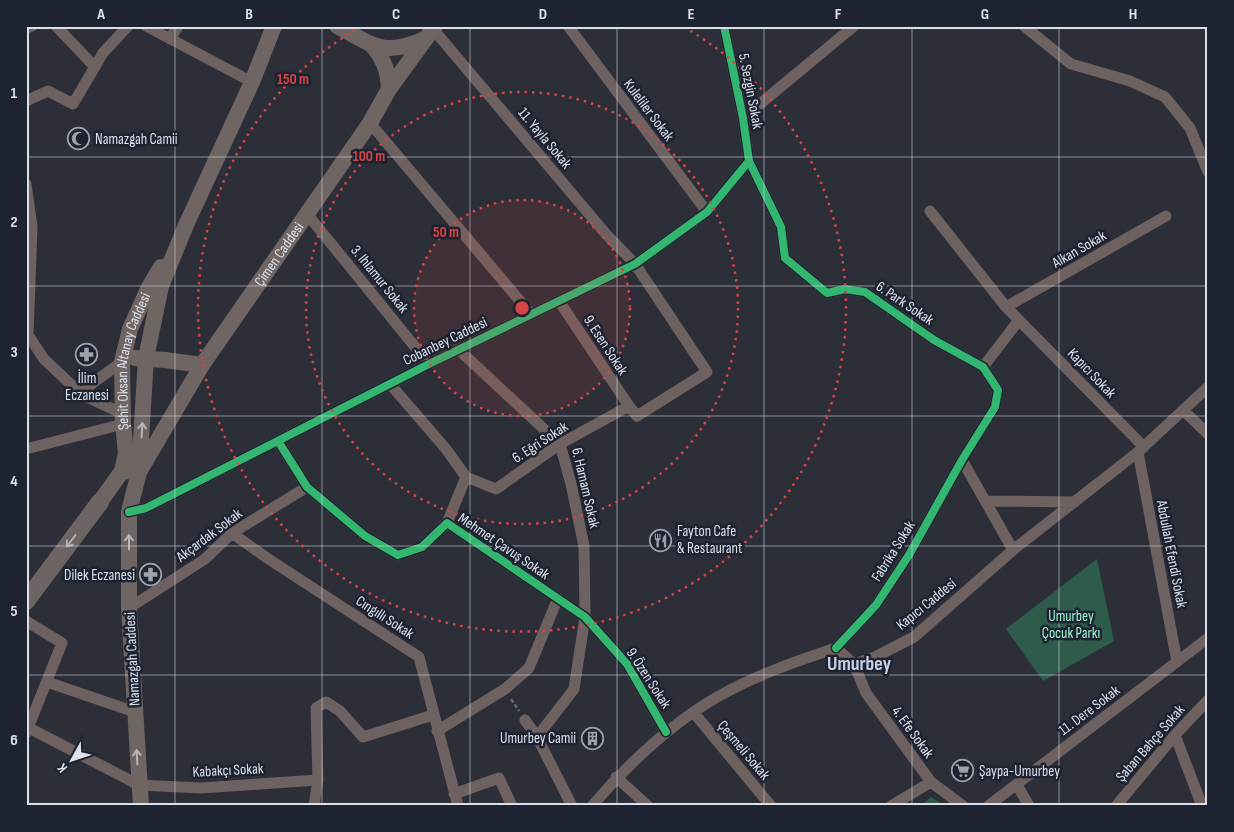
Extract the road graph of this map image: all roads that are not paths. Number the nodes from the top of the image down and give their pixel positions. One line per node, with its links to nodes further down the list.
1 (32, 26): 12 (street)
2 (56, 26): 16 (street)
3 (128, 26): 16 (street)
4 (146, 26): 14 (street)
5 (178, 26): 14 (street)
6 (274, 26): 17 (main road, Şehit Oksan Altanay Caddesi)
7 (337, 26): 15 (main road)
8 (568, 26): 26 (street, Kuleliler Sokak)
9 (724, 26): 20 (street, 5. Sezgin Sokak)
10 (854, 26): 20 (street)
11 (1024, 26): 23 (street)
12 (26, 28)
13 (431, 31): 15 (main road); 18 (main road, Çimen Caddesi); 30 (street, 11. Yayla Sokak)
14 (170, 39): 17 (street)
15 (372, 45): 18 (main road)
16 (95, 67): 19 (street)
17 (252, 82): 29 (main road, Şehit Oksan Altanay Caddesi)
18 (389, 89): 21 (main road, Çimen Caddesi)
19 (26, 101)
20 (743, 118): 22 (street, 5. Sezgin Sokak)
21 (370, 123): 27 (main road, Çimen Caddesi); 33 (street)
22 (748, 161): 26 (street, Cobanbey Caddesi); 41 (street, 6. Park Sokak)
23 (1208, 172)
24 (26, 184): 35 (street)
25 (930, 211): 32 (street, Kapıcı Sokak)
26 (707, 212): 30 (street, Cobanbey Caddesi)
27 (307, 214): 39 (street, 3. Ihlamur Sokak); 40 (main road, Çimen Caddesi)
28 (1166, 216): 32 (street, Alkan Sokak)
29 (186, 225): 37 (main road, Şehit Oksan Altanay Caddesi); 38 (main road, Şehit Oksan Altanay Caddesi)
30 (635, 264): 31 (street, Cobanbey Caddesi); 45 (street, 11. Yayla Sokak)
31 (559, 301): 33 (street, Cobanbey Caddesi); 45 (street, 9. Esen Sokak)
32 (1006, 307): 34 (street, Kapıcı Sokak)
33 (530, 314): 36 (street, Cobanbey Caddesi)
34 (1020, 320): 41 (street); 52 (street, Kapıcı Sokak)
35 (27, 333): 44 (street)
36 (458, 349): 39 (street, Cobanbey Caddesi); 50 (street, 6. Hamam Sokak)
37 (146, 358): 38 (main road); 40 (main road); 55 (main road, Şehit Oksan Altanay Caddesi, one-way to 37)
38 (122, 362): 44 (street); 47 (main road, Şehit Oksan Altanay Caddesi)
39 (429, 364): 42 (street, Cobanbey Caddesi)
40 (202, 365): 55 (main road, Çimen Caddesi)
41 (983, 367): 53 (street, 6. Park Sokak)
42 (390, 384): 49 (street, Cobanbey Caddesi); 56 (street)
43 (1208, 387): 46 (street, Kapıcı Caddesi)
44 (81, 394): 47 (street)
45 (628, 406): 50 (street, 6. Eğri Sokak)
46 (1183, 410): 48 (street); 52 (street, Kapıcı Caddesi)
47 (123, 419): 51 (street); 54 (main road, Şehit Oksan Altanay Caddesi)
48 (1208, 434)
49 (278, 441): 57 (street, Mehmet Çavuş Sokak); 61 (street, Cobanbey Caddesi)
50 (560, 444): 56 (street, 6. Eğri Sokak); 68 (street, 6. Hamam Sokak)
51 (26, 449)
52 (1141, 449): 60 (street, Kapıcı Caddesi); 72 (street, Abdullah Efendi Sokak)
53 (962, 460): 58 (street); 71 (street, Fabrika Sokak)
54 (122, 471): 55 (main road); 59 (main road, Şehit Oksan Altanay Caddesi)
55 (139, 472): 61 (main road, Şehit Oksan Altanay Caddesi)
56 (466, 477): 62 (street)
57 (307, 487): 62 (street, Mehmet Çavuş Sokak); 63 (street, Akçardak Sokak)
58 (984, 500): 60 (street); 64 (street)
59 (100, 502): 66 (main road, one-way to 66)
60 (1075, 502): 64 (street, Kapıcı Caddesi)
61 (128, 512): 67 (main road, Namazgah Caddesi, one-way to 61)
62 (448, 523): 65 (street, Mehmet Çavuş Sokak)
63 (232, 533): 67 (street, Akçardak Sokak); 78 (street, Cıngıllı Sokak)
64 (1013, 550): 73 (street, Kapıcı Caddesi)
65 (558, 598): 68 (street, Mehmet Çavuş Sokak); 81 (street)
66 (26, 601)
67 (129, 608): 76 (main road, Namazgah Caddesi)
68 (586, 617): 82 (street, 9. Özen Sokak); 84 (street, 6. Hamam Sokak)
69 (26, 621): 74 (street)
70 (1208, 638): 72 (street, 11. Dere Sokak)
71 (836, 648): 73 (street); 77 (street)
72 (1177, 662): 88 (street, 11. Dere Sokak)
73 (854, 664): 87 (street, 4. Efe Sokak)
74 (47, 682): 76 (street); 80 (street)
75 (1208, 700): 83 (street, Şaban Bahçe Sokak)
76 (135, 712): 89 (main road, Namazgah Caddesi, one-way to 76)
77 (694, 713): 82 (street); 98 (street, Çeşmeli Sokak)
78 (433, 715): 81 (street, Cıngıllı Sokak); 86 (street)
79 (525, 720): 84 (street)
80 (27, 731): 89 (street)
81 (437, 731): 90 (street, Cıngıllı Sokak)
82 (666, 732): 85 (street)
83 (1175, 735): 103 (street, Şaban Bahçe Sokak); 104 (street)
84 (537, 737): 95 (street)
85 (616, 777): 96 (street); 97 (street)
86 (318, 780): 89 (street, Kabakçı Sokak); 92 (street)
87 (931, 782): 99 (street); 100 (street, 4. Efe Sokak)
88 (1017, 784): 101 (street, 11. Dere Sokak); 102 (street)
89 (139, 785): 91 (main road, Namazgah Caddesi)
90 (454, 794): 93 (street, Cıngıllı Sokak); 94 (street)
91 (141, 806)
92 (314, 806)
93 (458, 806)
94 (512, 806)
95 (572, 806)
96 (592, 806)
97 (648, 806)
98 (771, 806)
99 (891, 806)
100 (963, 806)
101 (988, 806)
102 (1029, 806)
103 (1116, 806)
104 (1202, 806)

